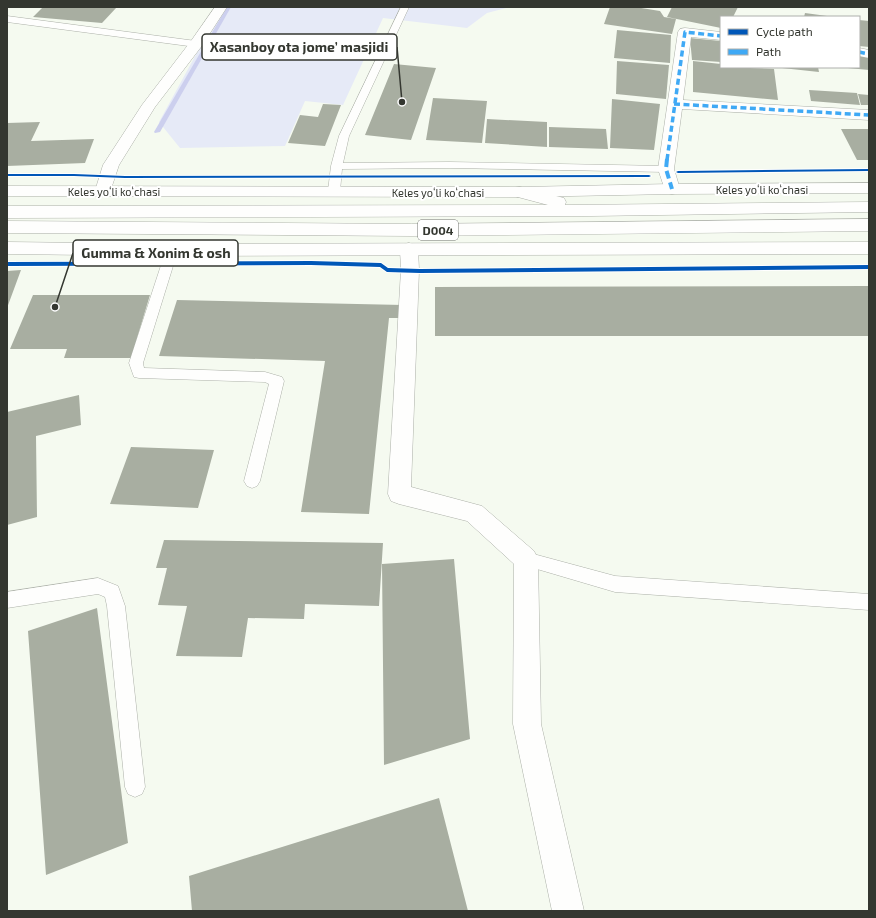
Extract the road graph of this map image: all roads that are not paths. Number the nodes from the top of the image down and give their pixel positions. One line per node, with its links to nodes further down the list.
1 (221, 7): 5 (street)
2 (405, 7): 8 (lane)
3 (7, 19): 5 (lane)
4 (720, 36): 6 (street)
5 (196, 44): 13 (street)
6 (674, 104): 7 (street); 9 (street)
7 (869, 115)
8 (337, 166): 9 (lane); 14 (lane)
9 (666, 169): 11 (street)
10 (869, 188): 11 (street, Keles yoʻli koʻchasi)
11 (672, 189): 15 (street, Keles yoʻli koʻchasi)
12 (7, 191): 13 (street, Keles yoʻli koʻchasi)
13 (103, 191): 14 (street, Keles yoʻli koʻchasi)
14 (334, 191): 15 (street, Keles yoʻli koʻchasi)
15 (520, 192): 17 (street)
16 (869, 207): 17 (street, Keles yoʻli koʻchasi / D004)
17 (590, 210): 18 (street, Keles yoʻli koʻchasi / D004)
18 (7, 212)
19 (869, 225): 20 (street, D004)
20 (7, 227)
21 (7, 248): 24 (street)
22 (869, 248): 23 (street)
23 (409, 249): 24 (street); 26 (street)
24 (172, 250): 25 (lane)
25 (252, 481)
26 (526, 559): 28 (lane); 30 (street)
27 (7, 600): 29 (lane)
28 (869, 602)
29 (136, 787)
30 (568, 911)

